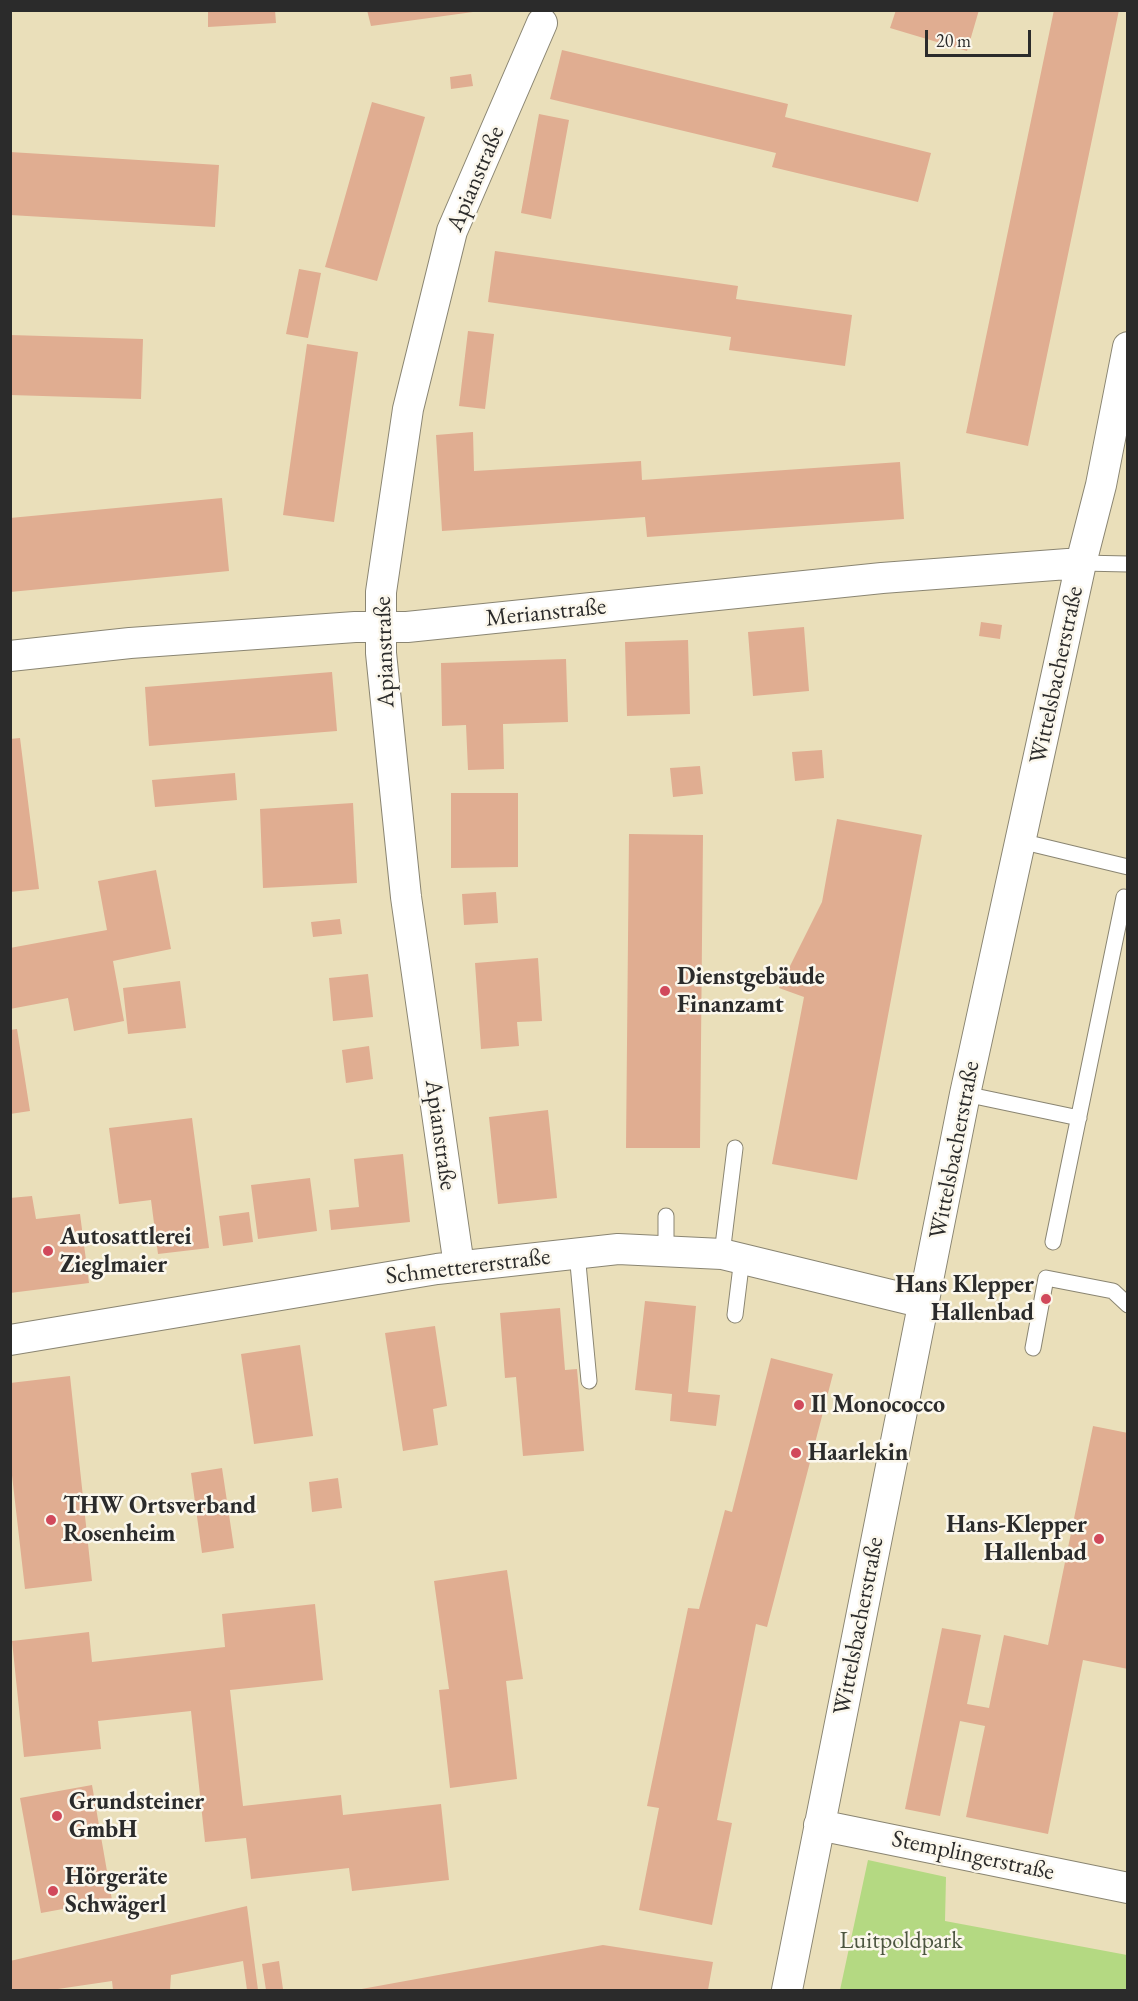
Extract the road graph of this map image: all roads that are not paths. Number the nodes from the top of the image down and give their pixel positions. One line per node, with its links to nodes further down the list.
1 (542, 23): 5 (street, Apianstraße)
2 (1128, 346): 3 (street, Wittelsbacherstraße)
3 (1081, 563): 4 (lane); 5 (street, Merianstraße); 7 (street, Wittelsbacherstraße)
4 (1128, 564)
5 (380, 627): 6 (street, Merianstraße); 18 (street, Apianstraße)
6 (10, 656)
7 (1020, 842): 8 (lane); 10 (street, Wittelsbacherstraße)
8 (1128, 867)
9 (1124, 897): 11 (lane)
10 (965, 1094): 11 (lane); 19 (street, Wittelsbacherstraße)
11 (1079, 1118): 14 (lane)
12 (735, 1148): 17 (lane)
13 (666, 1216): 15 (lane)
14 (1053, 1242)
15 (666, 1251): 16 (street, Schmettererstraße); 17 (street, Schmettererstraße)
16 (577, 1254): 18 (street, Schmettererstraße); 24 (lane)
17 (732, 1256): 19 (street, Schmettererstraße); 21 (lane)
18 (459, 1266): 22 (street, Schmettererstraße)
19 (924, 1303): 25 (street, Wittelsbacherstraße)
20 (1128, 1305): 23 (lane)
21 (735, 1315)
22 (10, 1340)
23 (1033, 1348)
24 (589, 1381)
25 (819, 1825): 26 (street, Stemplingerstraße); 27 (street, Wittelsbacherstraße)
26 (1128, 1888)
27 (787, 1990)

